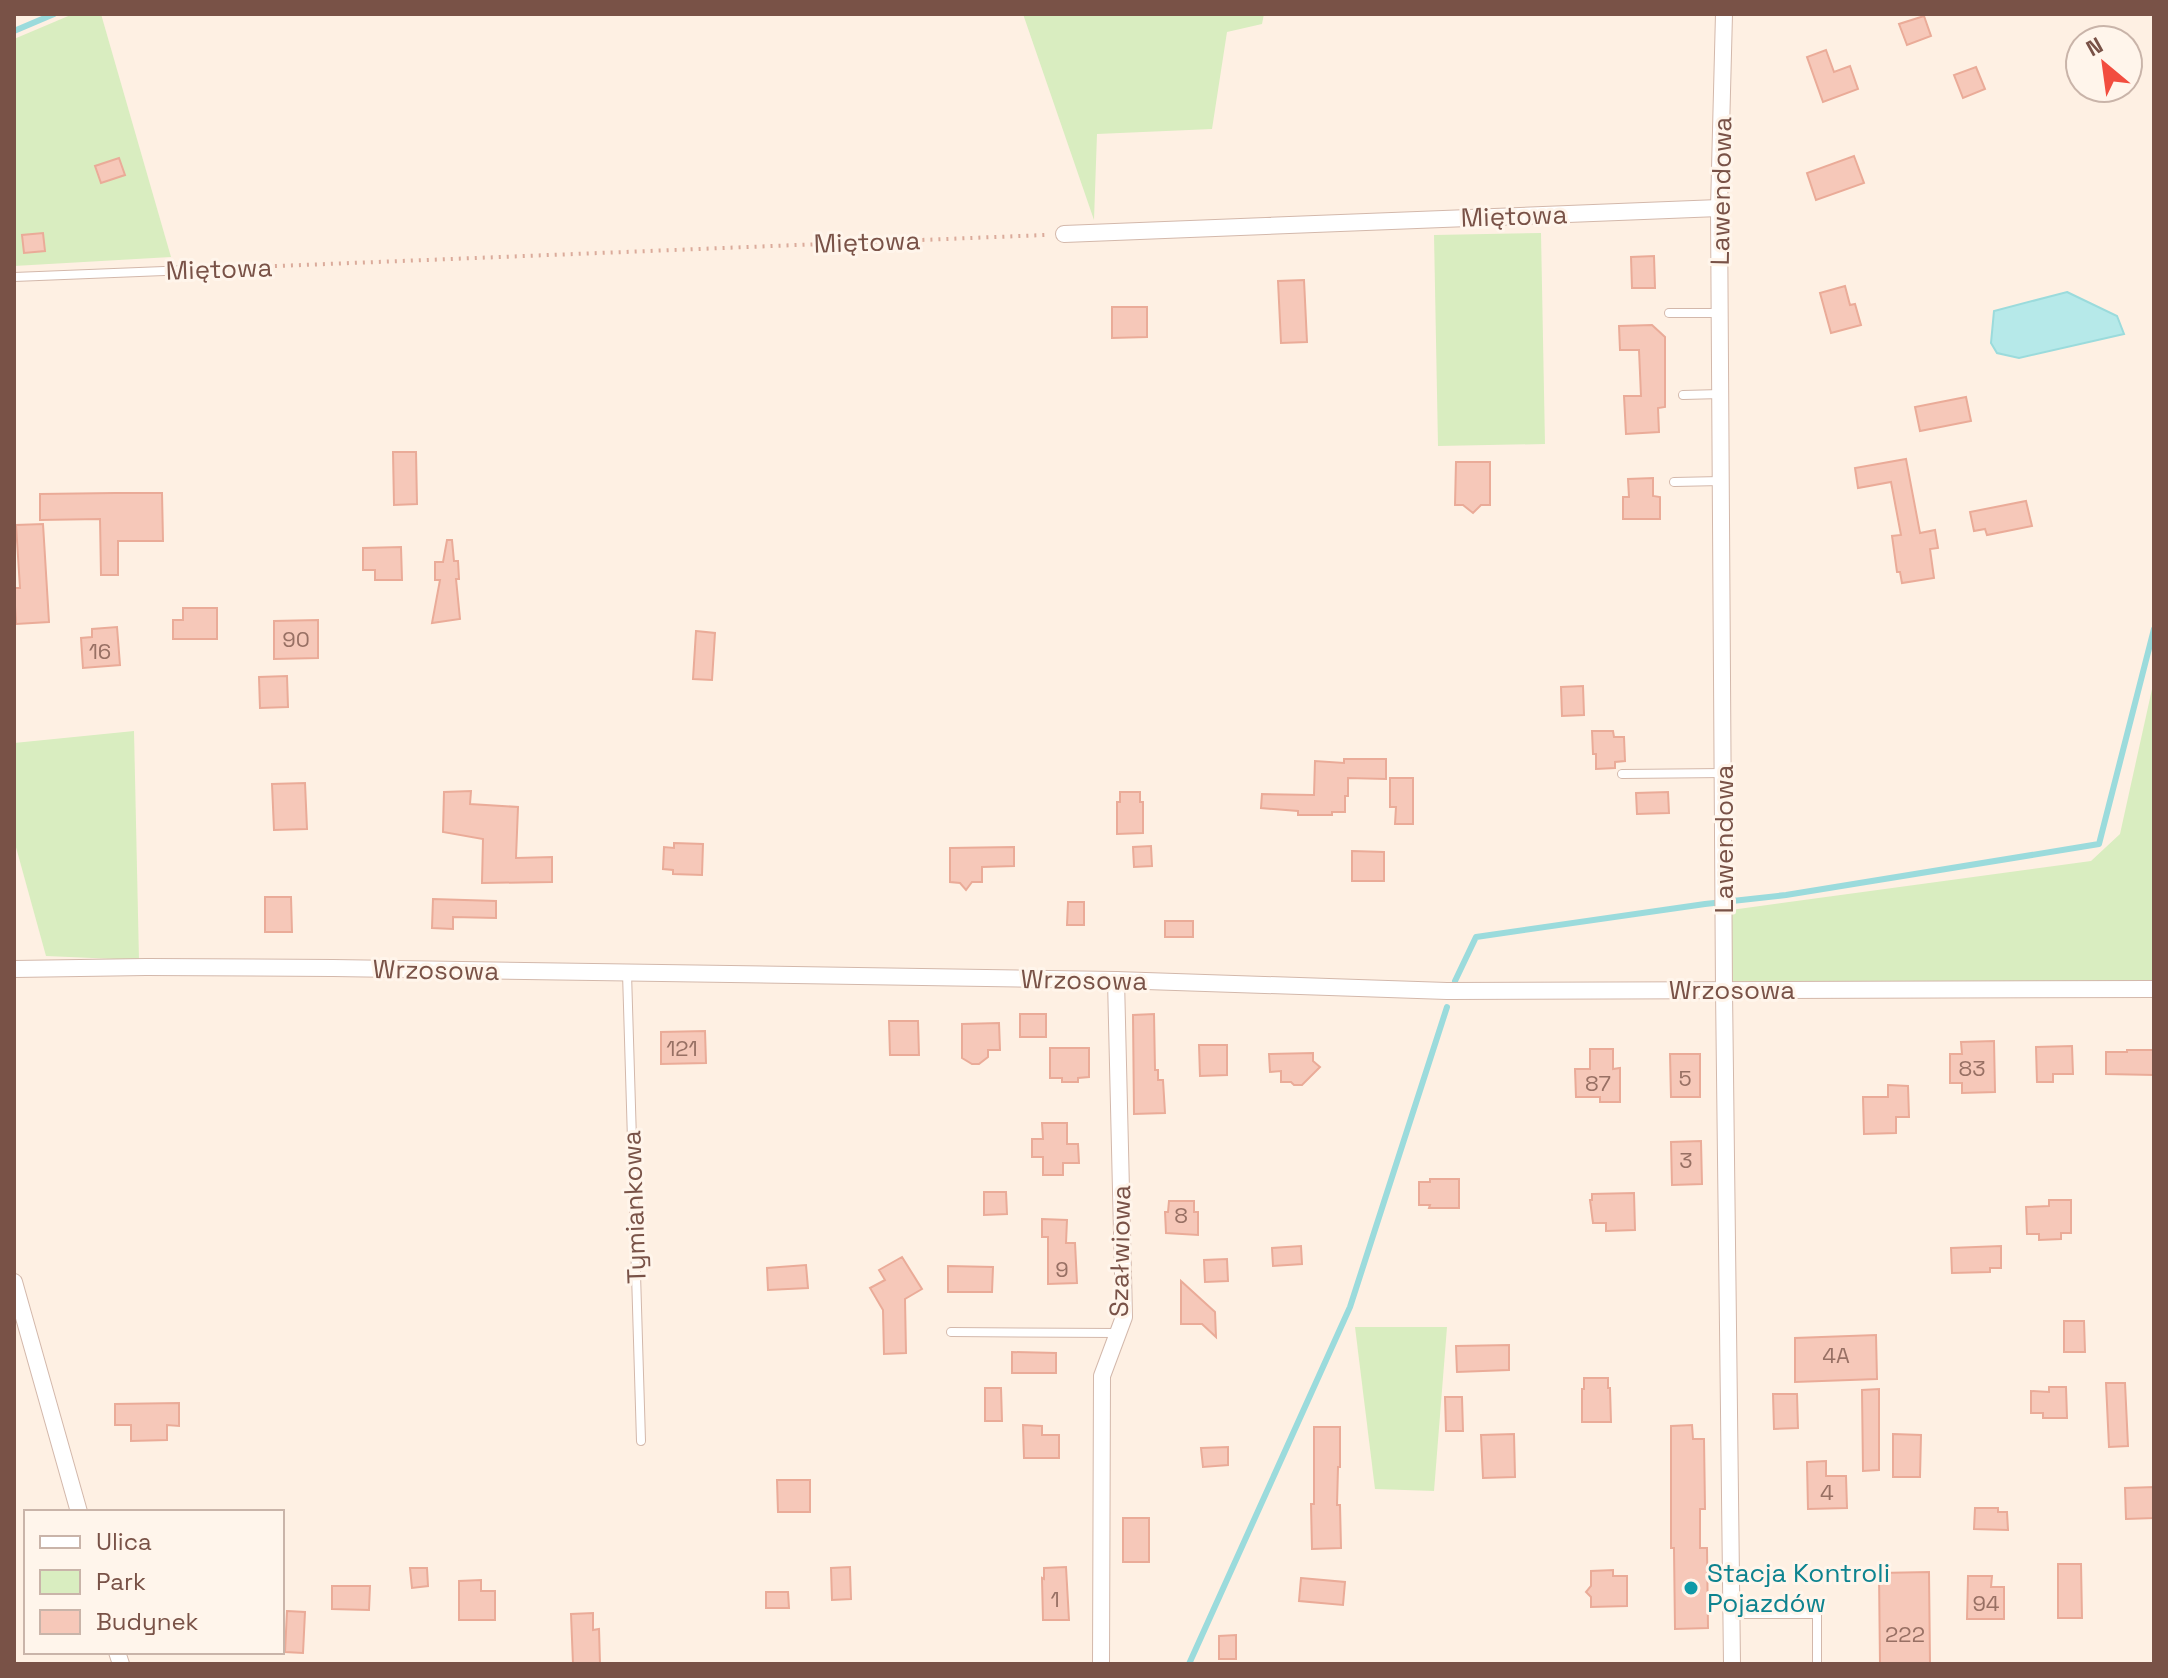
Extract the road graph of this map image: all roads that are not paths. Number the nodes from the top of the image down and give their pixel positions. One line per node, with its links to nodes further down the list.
1 (1724, 14): 2 (street, Lawendowa)
2 (1719, 208): 3 (street, Miętowa); 7 (street, Lawendowa)
3 (1064, 234)
4 (189, 270): 5 (lane, Miętowa)
5 (14, 277)
6 (1669, 313): 7 (lane)
7 (1720, 313): 8 (street, Lawendowa)
8 (1721, 394): 9 (lane); 10 (street, Lawendowa)
9 (1683, 395)
10 (1722, 481): 11 (lane); 12 (street, Lawendowa)
11 (1674, 482)
12 (1724, 773): 13 (lane); 18 (street, Lawendowa)
13 (1622, 774)
14 (14, 969): 15 (street, Wrzosowa)
15 (627, 973): 16 (street, Wrzosowa); 22 (lane, Tymiankowa)
16 (1116, 980): 18 (street, Wrzosowa); 21 (street, Szałwiowa)
17 (2154, 989): 18 (street, Wrzosowa)
18 (1724, 990): 24 (street, Lawendowa)
19 (14, 1282): 23 (street)
20 (951, 1332): 21 (lane)
21 (1118, 1333): 25 (street, Szałwiowa)
22 (641, 1441)
23 (78, 1510)
24 (1732, 1614): 26 (street, Lawendowa); 27 (lane)
25 (1101, 1664)
26 (1732, 1664)
27 (1817, 1664)

